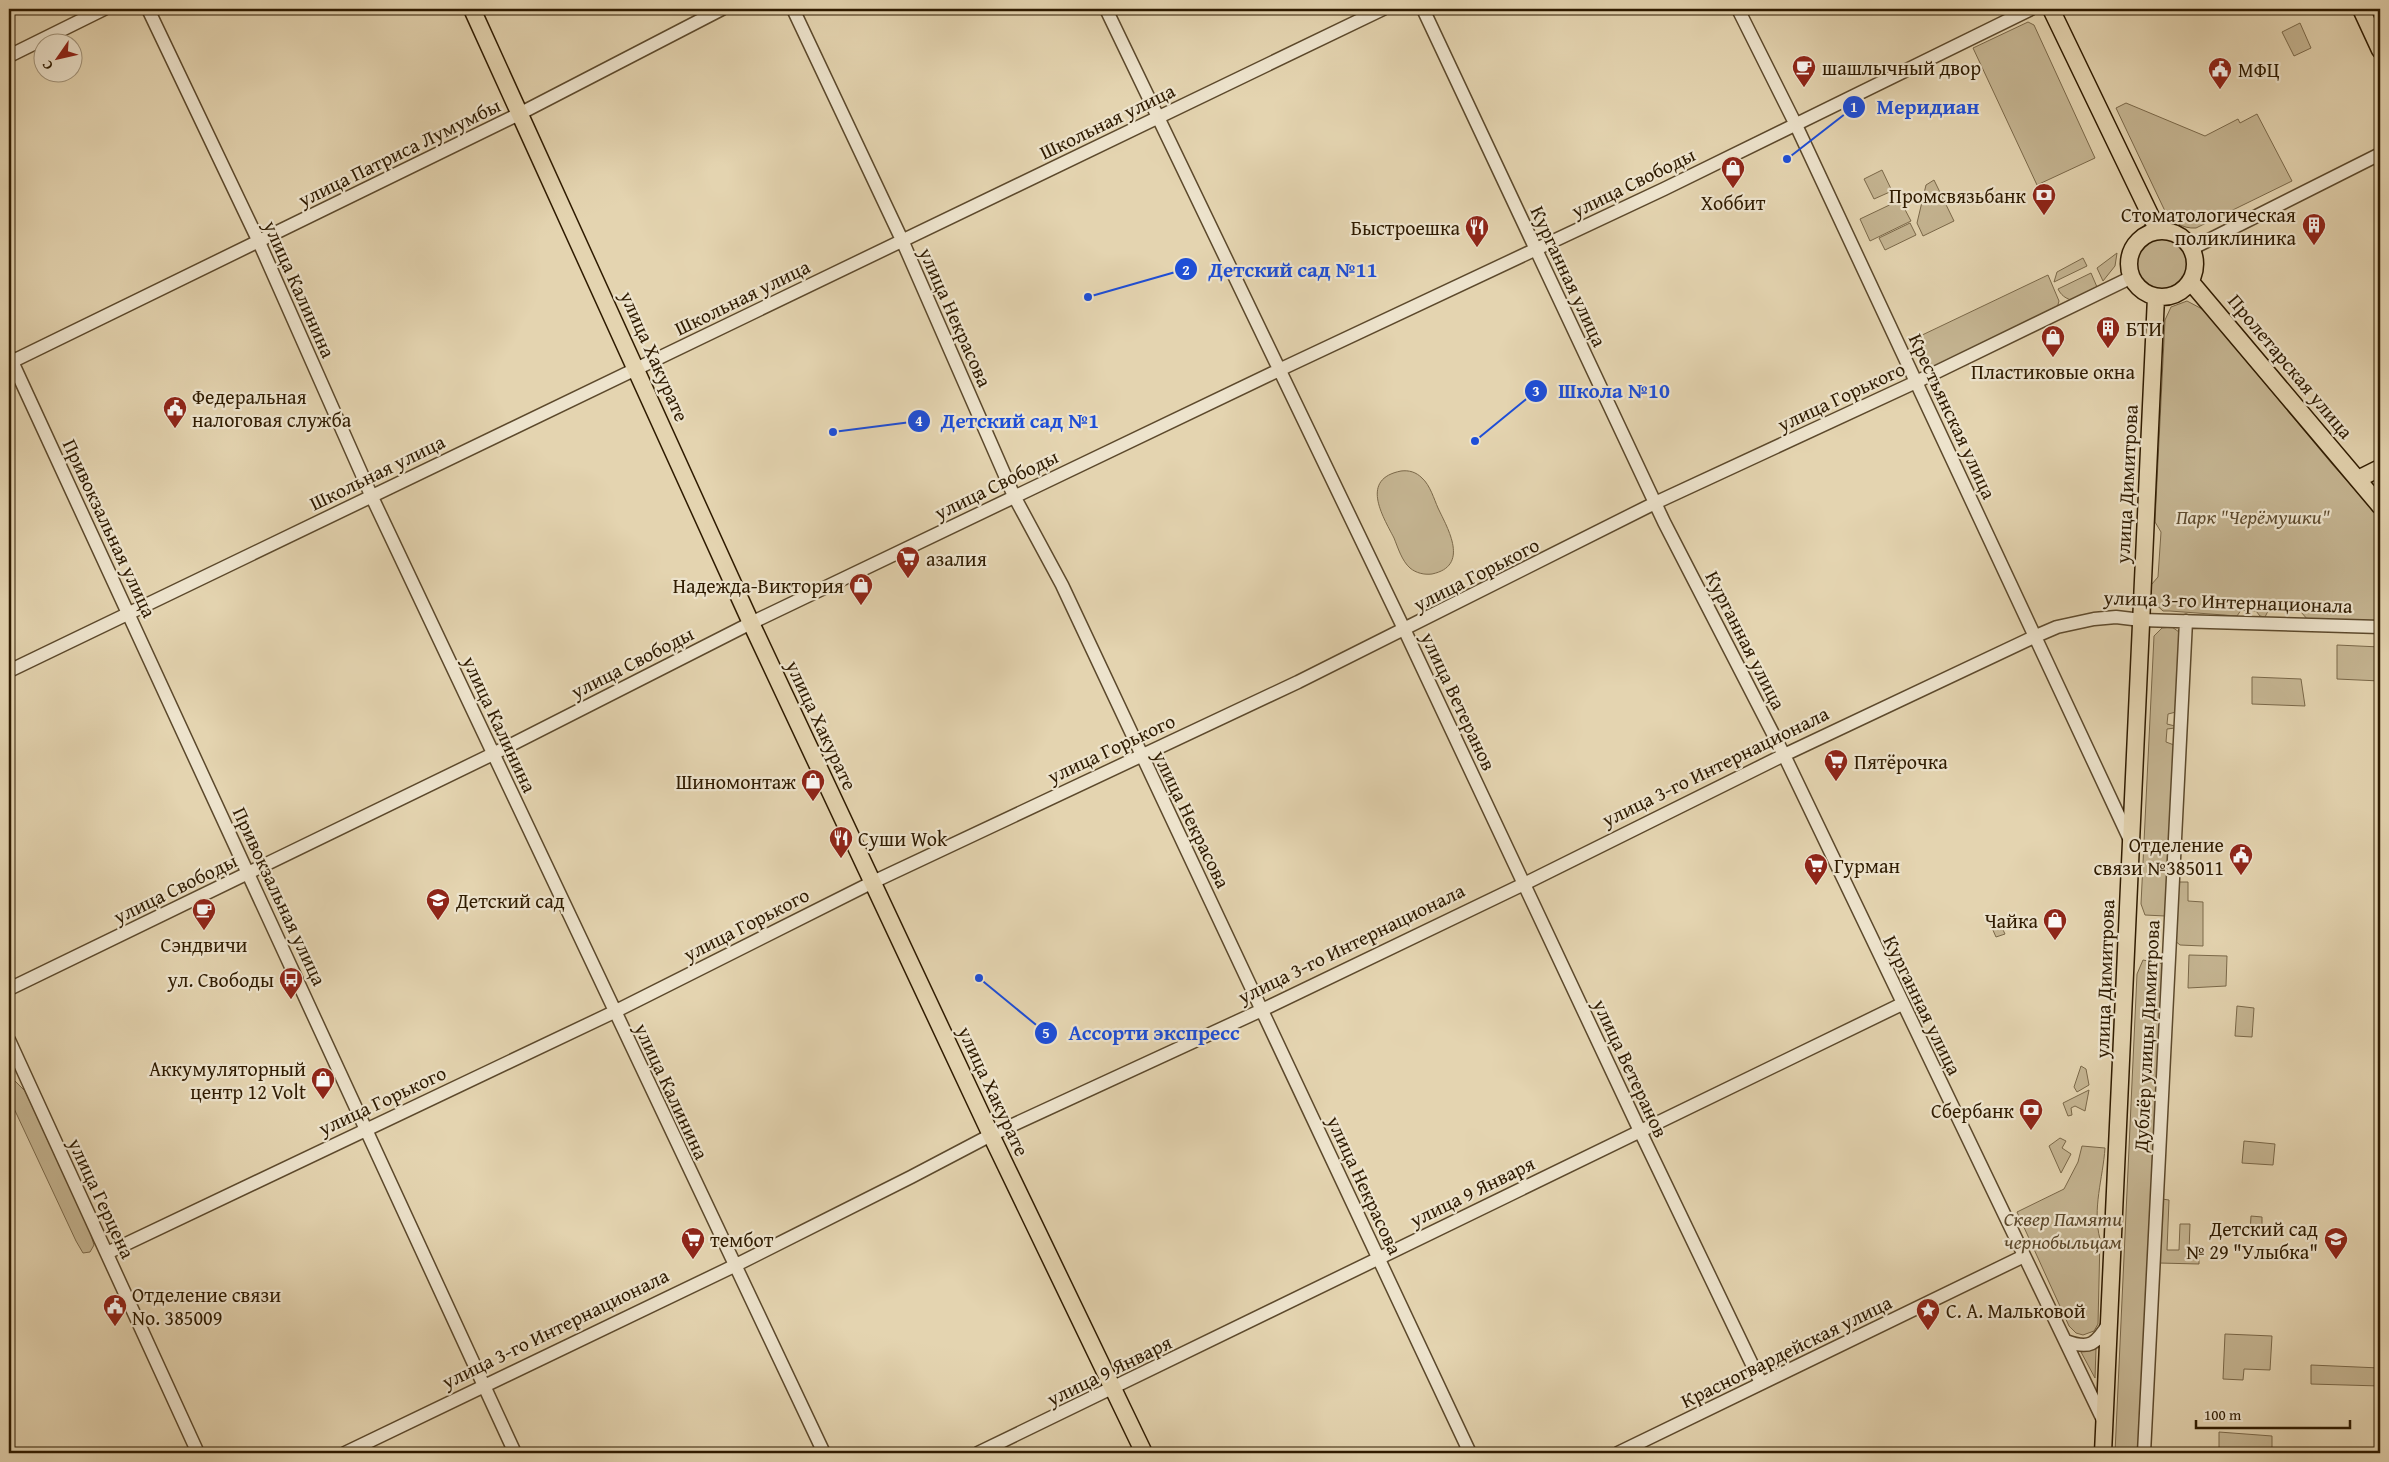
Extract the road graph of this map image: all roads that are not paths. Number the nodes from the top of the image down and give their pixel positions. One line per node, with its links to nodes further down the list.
1 (104, 9): 14 (street)
2 (148, 9): 21 (street, улица Калинина)
3 (472, 9): 15 (main road, улица Хакурате)
4 (722, 9): 15 (street, улица Патриса Лумумбы)
5 (794, 9): 20 (street, улица Некрасова)
6 (1106, 9): 16 (street, улица Ветеранов)
7 (1383, 9): 16 (street, Школьная улица)
8 (1422, 9): 22 (street, Курганная улица)
9 (1738, 9): 17 (street, Крестьянская улица)
10 (2031, 9): 17 (street, улица Свободы)
11 (2051, 9): 19 (main road)
12 (2361, 9): 13 (main road)
13 (2380, 50)
14 (9, 56)
15 (521, 113): 21 (street, улица Патриса Лумумбы); 28 (main road, улица Хакурате)
16 (1158, 117): 20 (street, Школьная улица); 29 (street, улица Ветеранов)
17 (1795, 123): 22 (street, улица Свободы); 30 (street, Крестьянская улица)
18 (2380, 154): 23 (street)
19 (2158, 231): 23 (main road); 24 (main road)
20 (902, 240): 28 (street, Школьная улица); 34 (street, улица Некрасова)
21 (259, 242): 27 (street, улица Патриса Лумумбы); 33 (street, улица Калинина)
22 (1535, 249): 29 (street, улица Свободы); 35 (street, Курганная улица)
23 (2191, 249): 25 (main road)
24 (2132, 277): 26 (main road); 30 (street, улица Горького)
25 (2190, 281): 26 (main road); 32 (main road, Пролетарская улица)
26 (2156, 296): 38 (main road, улица Димитрова)
27 (10, 360): 37 (street, Привокзальная улица)
28 (637, 368): 33 (street, Школьная улица); 40 (main road, улица Хакурате)
29 (1279, 370): 34 (street, улица Свободы); 42 (street, улица Ветеранов)
30 (1916, 382): 35 (street, улица Горького); 43 (street, Крестьянская улица)
31 (2380, 468): 32 (main road)
32 (2358, 479): 36 (main road, Пролетарская улица)
33 (371, 495): 37 (street, Школьная улица); 45 (street, улица Калинина)
34 (1014, 496): 40 (street, улица Свободы); 46 (street, улица Некрасова)
35 (1655, 503): 42 (street, улица Горького); 47 (street, Курганная улица)
36 (2380, 506)
37 (129, 613): 44 (street, Школьная улица); 49 (street, Привокзальная улица)
38 (2141, 620): 39 (street, улица 3-го Интернационала); 43 (street, улица 3-го Интернационала); 48 (main road, улица Димитрова)
39 (2186, 621): 41 (street, улица 3-го Интернационала); 79 (street, Дублёр улицы Димитрова)
40 (751, 623): 45 (street, улица Свободы); 50 (main road, улица Хакурате)
41 (2380, 627)
42 (1405, 631): 46 (street, улица Горького); 51 (street, улица Ветеранов)
43 (2036, 636): 47 (street, улица 3-го Интернационала); 48 (street, Крестьянская улица)
44 (9, 671)
45 (493, 754): 49 (street, улица Свободы); 55 (street, улица Калинина)
46 (1140, 755): 50 (street, улица Горького); 54 (street, улица Некрасова)
47 (1784, 755): 51 (street, улица 3-го Интернационала); 53 (street, Курганная улица)
48 (2130, 840): 64 (main road, улица Димитрова)
49 (249, 872): 52 (street, улица Свободы); 57 (street, Привокзальная улица)
50 (873, 882): 55 (street, улица Горького); 59 (main road, улица Хакурате)
51 (1524, 884): 54 (street, улица 3-го Интернационала); 58 (street, улица Ветеранов)
52 (9, 989)
53 (1902, 1004): 58 (street, улица 9 Января); 61 (street, Курганная улица)
54 (1262, 1010): 59 (street, улица 3-го Интернационала); 62 (street, улица Некрасова)
55 (614, 1012): 57 (street, улица Горького); 63 (street, улица Калинина)
56 (9, 1040): 60 (street, улица Герцена)
57 (367, 1128): 60 (street, улица Горького); 67 (street, Привокзальная улица)
58 (1640, 1132): 62 (street, улица 9 Января); 66 (street, улица Ветеранов)
59 (991, 1135): 63 (street, улица 3-го Интернационала); 68 (main road, улица Хакурате)
60 (107, 1252): 70 (street, улица Герцена)
61 (2024, 1256): 65 (street, Курганная улица); 66 (street, Красногвардейская улица)
62 (1378, 1258): 68 (street, улица 9 Января); 76 (street, улица Некрасова)
63 (734, 1266): 67 (street, улица 3-го Интернационала); 73 (street, улица Калинина)
64 (2109, 1323): 65 (street); 69 (main road, улица Димитрова)
65 (2066, 1341): 69 (street, Курганная улица)
66 (1761, 1383): 77 (street, Красногвардейская улица)
67 (484, 1385): 71 (street, улица 3-го Интернационала); 72 (street, Привокзальная улица)
68 (1112, 1388): 74 (street, улица 9 Января); 75 (main road, улица Хакурате)
69 (2104, 1422): 78 (main road, улица Димитрова)
70 (198, 1453)
71 (345, 1453)
72 (515, 1453)
73 (824, 1453)
74 (978, 1453)
75 (1144, 1453)
76 (1470, 1453)
77 (1618, 1453)
78 (2103, 1453)
79 (2144, 1453)

